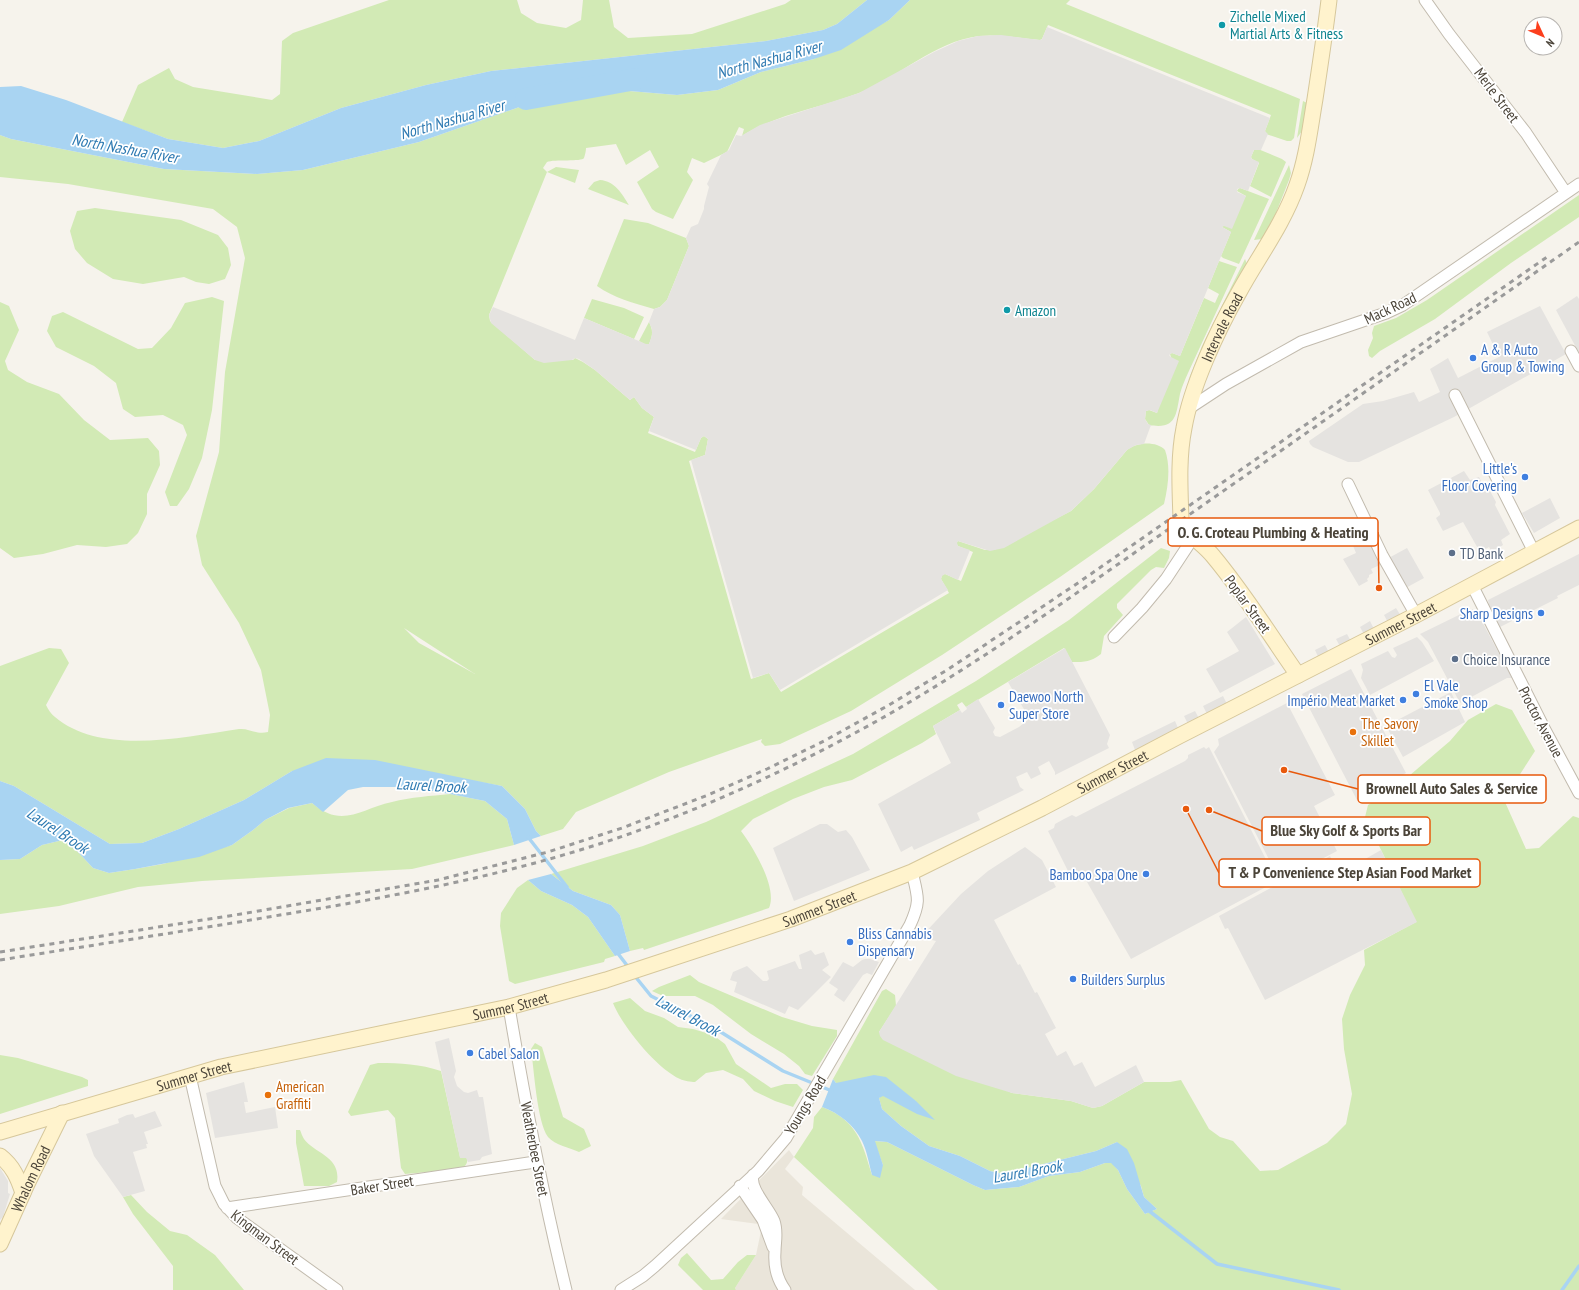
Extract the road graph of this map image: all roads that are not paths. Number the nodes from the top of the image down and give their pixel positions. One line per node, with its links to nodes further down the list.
1 (1329, 0): 8 (main road, Intervale Road)
2 (1425, 0): 4 (street, Merle Street)
3 (1579, 184): 4 (street, Mack Road)
4 (1566, 193): 8 (street, Mack Road)
5 (1571, 351): 6 (street)
6 (1579, 366)
7 (1455, 395): 12 (street)
8 (1188, 409): 11 (main road, Intervale Road)
9 (1348, 484): 14 (street)
10 (1579, 528): 12 (main road, Summer Street)
11 (1193, 538): 15 (street); 16 (main road, Poplar Street)
12 (1534, 552): 13 (main road, Summer Street)
13 (1472, 585): 14 (main road, Summer Street); 17 (street, Proctor Avenue)
14 (1416, 615): 16 (main road, Summer Street)
15 (1114, 637)
16 (1298, 675): 18 (main road, Summer Street)
17 (1579, 794)
18 (912, 872): 19 (main road, Summer Street); 25 (street, Youngs Road)
19 (509, 1007): 20 (main road, Summer Street); 24 (street, Weatherbee Street)
20 (190, 1076): 21 (main road, Summer Street); 28 (street, Kingman Street)
21 (62, 1113): 22 (main road, Summer Street); 27 (main road, Whalom Road)
22 (0, 1132)
23 (0, 1156): 27 (main road)
24 (537, 1161): 28 (street, Baker Street); 33 (street, Weatherbee Street)
25 (753, 1175): 26 (street, Youngs Road); 30 (street)
26 (740, 1186): 30 (street); 34 (street, Youngs Road)
27 (22, 1193): 29 (main road, Whalom Road)
28 (227, 1208): 31 (street, Kingman Street)
29 (0, 1244)
30 (775, 1251): 35 (street)
31 (325, 1286): 32 (street, Kingman Street)
32 (337, 1290)
33 (566, 1290)
34 (621, 1290)
35 (785, 1290)

